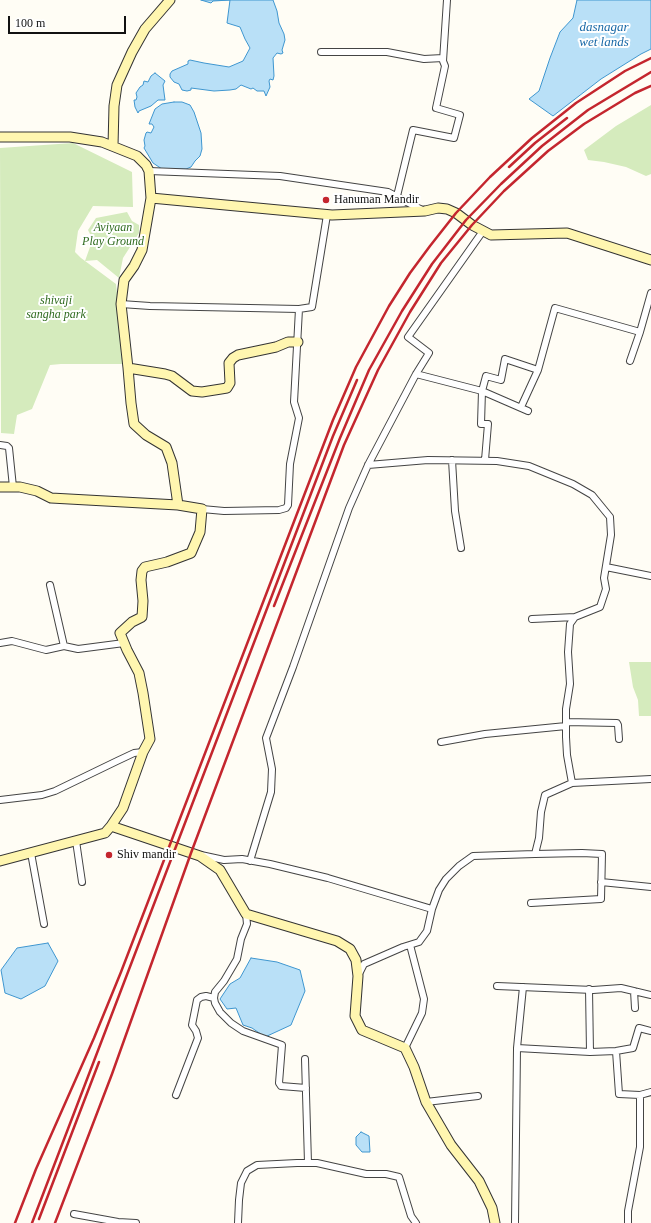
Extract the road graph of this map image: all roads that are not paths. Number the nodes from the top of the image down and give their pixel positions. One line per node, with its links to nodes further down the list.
1 (170, 0): 6 (street)
2 (446, 0): 4 (street)
3 (321, 52): 4 (street)
4 (444, 58): 8 (street)
5 (0, 137): 6 (street)
6 (113, 146): 7 (street)
7 (149, 171): 8 (street); 9 (street)
8 (396, 196): 10 (street)
9 (150, 198): 11 (street); 15 (street)
10 (425, 211): 11 (street); 12 (street)
11 (327, 215): 16 (street)
12 (483, 231): 13 (street); 22 (street)
13 (650, 261)
14 (651, 293): 17 (street)
15 (121, 304): 16 (street); 20 (street)
16 (299, 309): 18 (street)
17 (640, 332): 19 (street); 21 (street)
18 (298, 342): 20 (street); 33 (street)
19 (630, 361)
20 (128, 368): 32 (street)
21 (538, 370): 23 (street); 24 (street)
22 (416, 374): 23 (street); 29 (street)
23 (482, 391): 24 (street); 28 (street)
24 (521, 407): 25 (street)
25 (528, 411)
26 (0, 445): 31 (street)
27 (452, 460): 28 (street); 29 (street); 34 (street)
28 (485, 460): 35 (street)
29 (368, 465): 56 (street)
30 (0, 487): 31 (street)
31 (13, 487): 32 (street)
32 (178, 506): 33 (street)
33 (202, 509): 41 (street)
34 (461, 548)
35 (606, 567): 36 (street); 38 (street)
36 (651, 576)
37 (50, 585): 42 (street)
38 (575, 617): 39 (street); 43 (street)
39 (532, 619)
40 (0, 643): 42 (street)
41 (124, 643): 42 (street); 46 (street)
42 (64, 646)
43 (566, 724): 44 (street); 45 (street); 48 (street)
44 (619, 739)
45 (441, 742)
46 (142, 752): 49 (street); 50 (street)
47 (651, 779): 48 (street)
48 (572, 783): 54 (street)
49 (0, 800)
50 (111, 826): 51 (street); 53 (street)
51 (76, 841): 52 (street); 57 (street)
52 (31, 853): 55 (street); 63 (street)
53 (191, 853): 56 (street); 62 (street)
54 (535, 854): 58 (street); 61 (street)
55 (0, 861)
56 (250, 861): 61 (street)
57 (82, 882)
58 (601, 882): 59 (street); 60 (street)
59 (651, 888)
60 (531, 904)
61 (432, 909): 64 (street)
62 (246, 914): 65 (street); 71 (street)
63 (44, 924)
64 (410, 945): 65 (street); 74 (street)
65 (358, 976): 74 (street)
66 (497, 986): 67 (street)
67 (523, 987): 68 (street); 75 (street)
68 (589, 990): 69 (street); 77 (street)
69 (634, 991): 70 (street); 72 (street)
70 (651, 995)
71 (214, 998): 79 (street); 81 (street)
72 (635, 1008)
73 (651, 1031): 76 (street)
74 (405, 1048): 84 (street)
75 (517, 1048): 77 (street); 91 (street)
76 (616, 1051): 77 (street); 82 (street)
77 (590, 1052)
78 (305, 1059): 79 (street)
79 (306, 1088): 85 (street)
80 (651, 1092): 82 (street)
81 (176, 1095)
82 (640, 1095): 92 (street)
83 (478, 1096): 84 (street)
84 (426, 1102): 90 (street)
85 (308, 1163): 88 (street); 89 (street)
86 (74, 1214): 87 (street)
87 (136, 1223)
88 (238, 1223)
89 (416, 1223)
90 (495, 1223)
91 (515, 1223)
92 (628, 1223)

